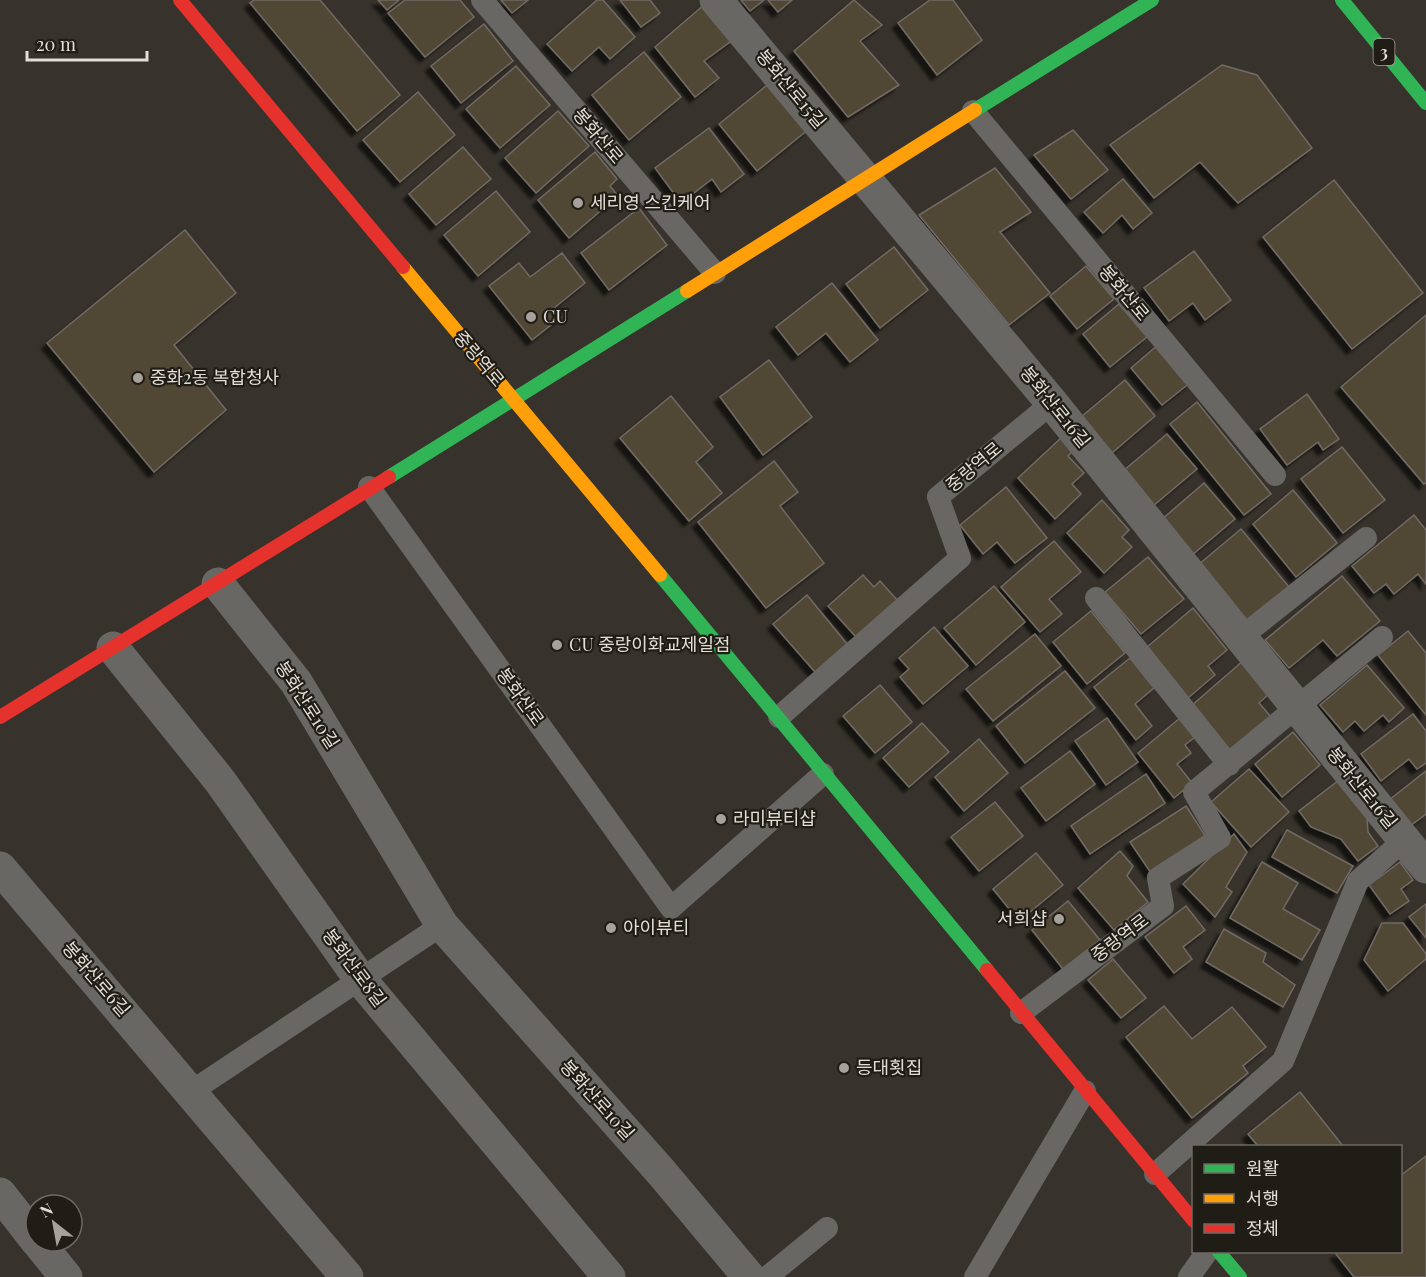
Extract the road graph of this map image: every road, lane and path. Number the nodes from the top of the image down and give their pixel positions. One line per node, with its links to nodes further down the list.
1 (180, 0): 10 (street, 중랑역로)
2 (482, 0): 9 (lane, 봉화산로)
3 (716, 0): 8 (street, 봉화산로15길)
4 (1152, 0): 7 (street)
5 (1342, 0): 6 (street, 3)
6 (1426, 103)
7 (973, 111): 8 (street); 12 (lane, 봉화산로)
8 (867, 177): 9 (street); 11 (street, 봉화산로16길)
9 (714, 273): 10 (street)
10 (514, 401): 13 (street); 22 (street, 중랑역로)
11 (1052, 403): 18 (street, 봉화산로16길); 22 (lane, 중랑역로)
12 (1275, 476)
13 (369, 487): 15 (street); 24 (lane, 봉화산로)
14 (1366, 538): 18 (lane)
15 (218, 584): 19 (street); 28 (street, 봉화산로10길)
16 (1096, 598): 23 (lane)
17 (1382, 637): 20 (lane)
18 (1240, 638): 20 (street, 봉화산로16길)
19 (113, 648): 21 (street); 29 (street, 봉화산로8길)
20 (1298, 709): 23 (lane, 중랑역로); 25 (street, 봉화산로16길)
21 (0, 717)
22 (779, 717): 24 (street, 중랑역로)
23 (1229, 765): 30 (lane, 중랑역로)
24 (823, 774): 30 (street, 중랑역로)
25 (1404, 840): 26 (street, 봉화산로16길); 33 (lane)
26 (1426, 867)
27 (0, 868): 31 (street, 봉화산로6길)
28 (442, 926): 29 (lane); 44 (street, 봉화산로10길)
29 (360, 979): 31 (lane); 43 (street, 봉화산로8길)
30 (1021, 1013): 32 (street, 중랑역로)
31 (192, 1091): 42 (street, 봉화산로6길)
32 (1085, 1091): 33 (street, 중랑역로); 46 (lane)
33 (1155, 1174): 35 (street, 중랑역로)
34 (0, 1194): 36 (street)
35 (1192, 1219)
36 (24, 1224)
37 (826, 1228): 45 (lane)
38 (47, 1253): 41 (street)
39 (1206, 1253): 47 (lane)
40 (1221, 1253): 48 (street)
41 (66, 1277)
42 (347, 1277)
43 (609, 1277)
44 (749, 1277)
45 (767, 1277)
46 (975, 1277)
47 (1189, 1277)
48 (1240, 1277)

